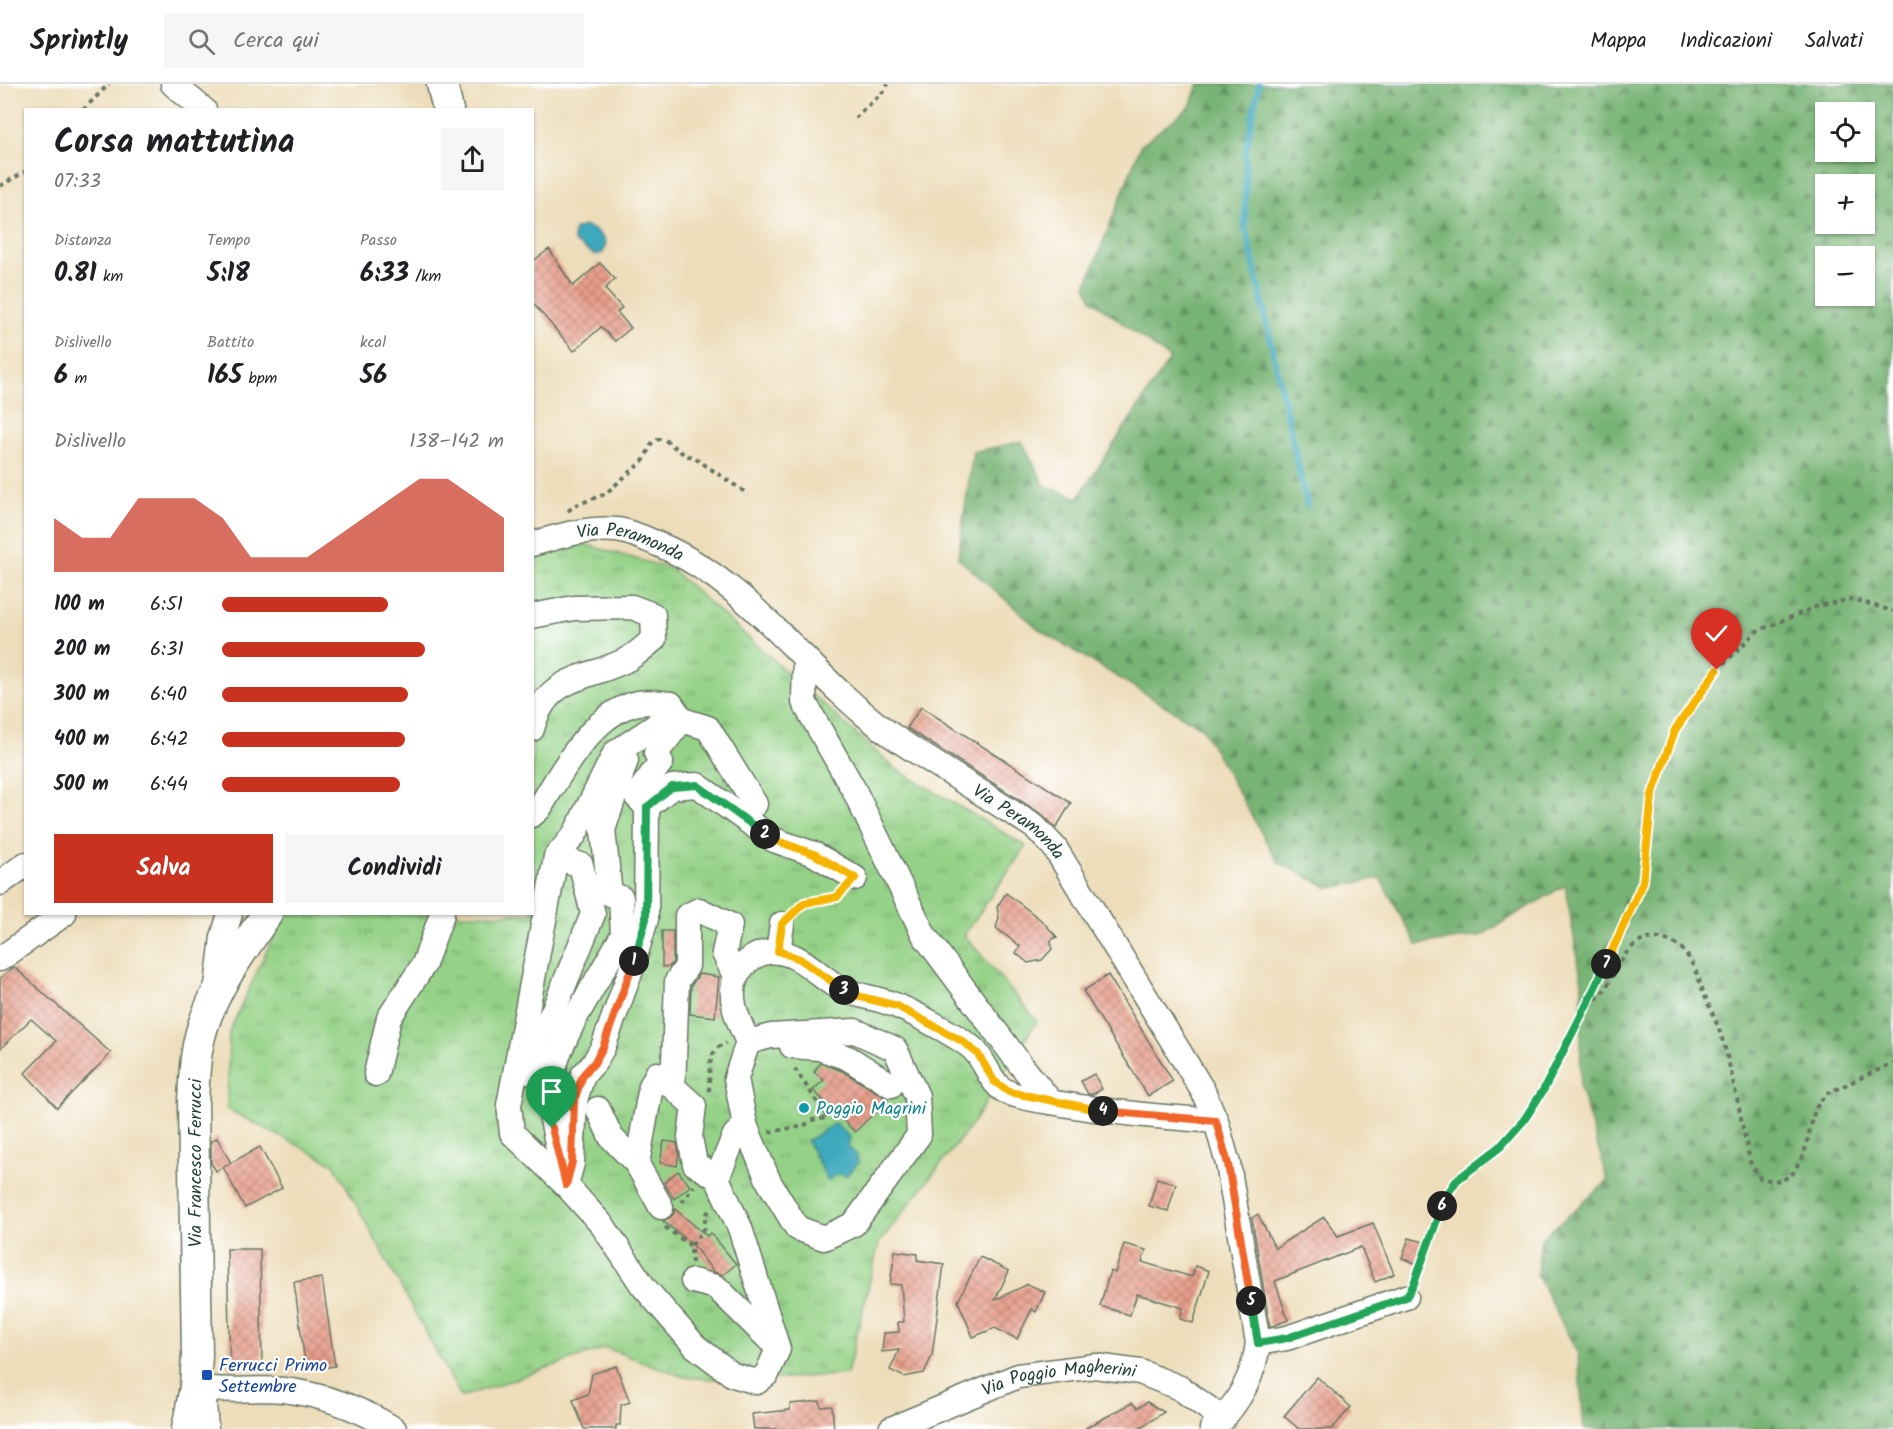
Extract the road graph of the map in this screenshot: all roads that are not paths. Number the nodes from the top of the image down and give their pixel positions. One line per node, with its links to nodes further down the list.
1 (173, 84): 3 (street)
2 (442, 84): 4 (main road)
3 (202, 108)
4 (448, 108)
5 (534, 543): 7 (street, Via Peramonda)
6 (534, 616): 9 (street)
7 (804, 658): 32 (street); 35 (street, Via Peramonda)
8 (677, 712): 10 (street); 11 (street); 13 (street); 14 (street)
9 (534, 722)
10 (656, 753): 12 (street); 39 (street)
11 (755, 804)
12 (647, 807): 16 (street); 39 (street)
13 (534, 813)
14 (556, 857): 33 (street); 33 (street)
15 (24, 865): 17 (street)
16 (855, 878)
17 (0, 883)
18 (63, 915): 24 (street)
19 (230, 915): 26 (street)
20 (266, 915): 26 (main road, Via Francesco Ferrucci)
21 (442, 915): 29 (street)
22 (782, 924): 23 (street)
23 (784, 953): 25 (street); 32 (street)
24 (0, 959)
25 (736, 978): 28 (street); 31 (street)
26 (216, 995): 45 (main road, Via Francesco Ferrucci)
27 (776, 1039): 28 (street); 30 (street); 36 (street)
28 (739, 1042): 36 (street)
29 (376, 1074)
30 (891, 1086)
31 (673, 1087): 37 (street); 38 (street)
32 (1051, 1102): 35 (street)
33 (509, 1105): 39 (street)
34 (598, 1109): 37 (street)
35 (1216, 1121): 43 (street, Via Peramonda)
36 (747, 1130): 38 (street)
37 (637, 1164): 40 (street)
38 (711, 1175): 44 (street)
39 (566, 1185): 44 (street)
40 (668, 1208)
41 (693, 1281): 44 (street)
42 (1406, 1297): 43 (street)
43 (1258, 1343): 46 (street)
44 (777, 1347)
45 (195, 1387): 47 (main road, Via Francesco Ferrucci); 48 (street); 49 (street)
46 (1218, 1424): 50 (street, Via Poggio Magherini)
47 (187, 1429)
48 (206, 1429)
49 (394, 1429)
50 (891, 1429)

